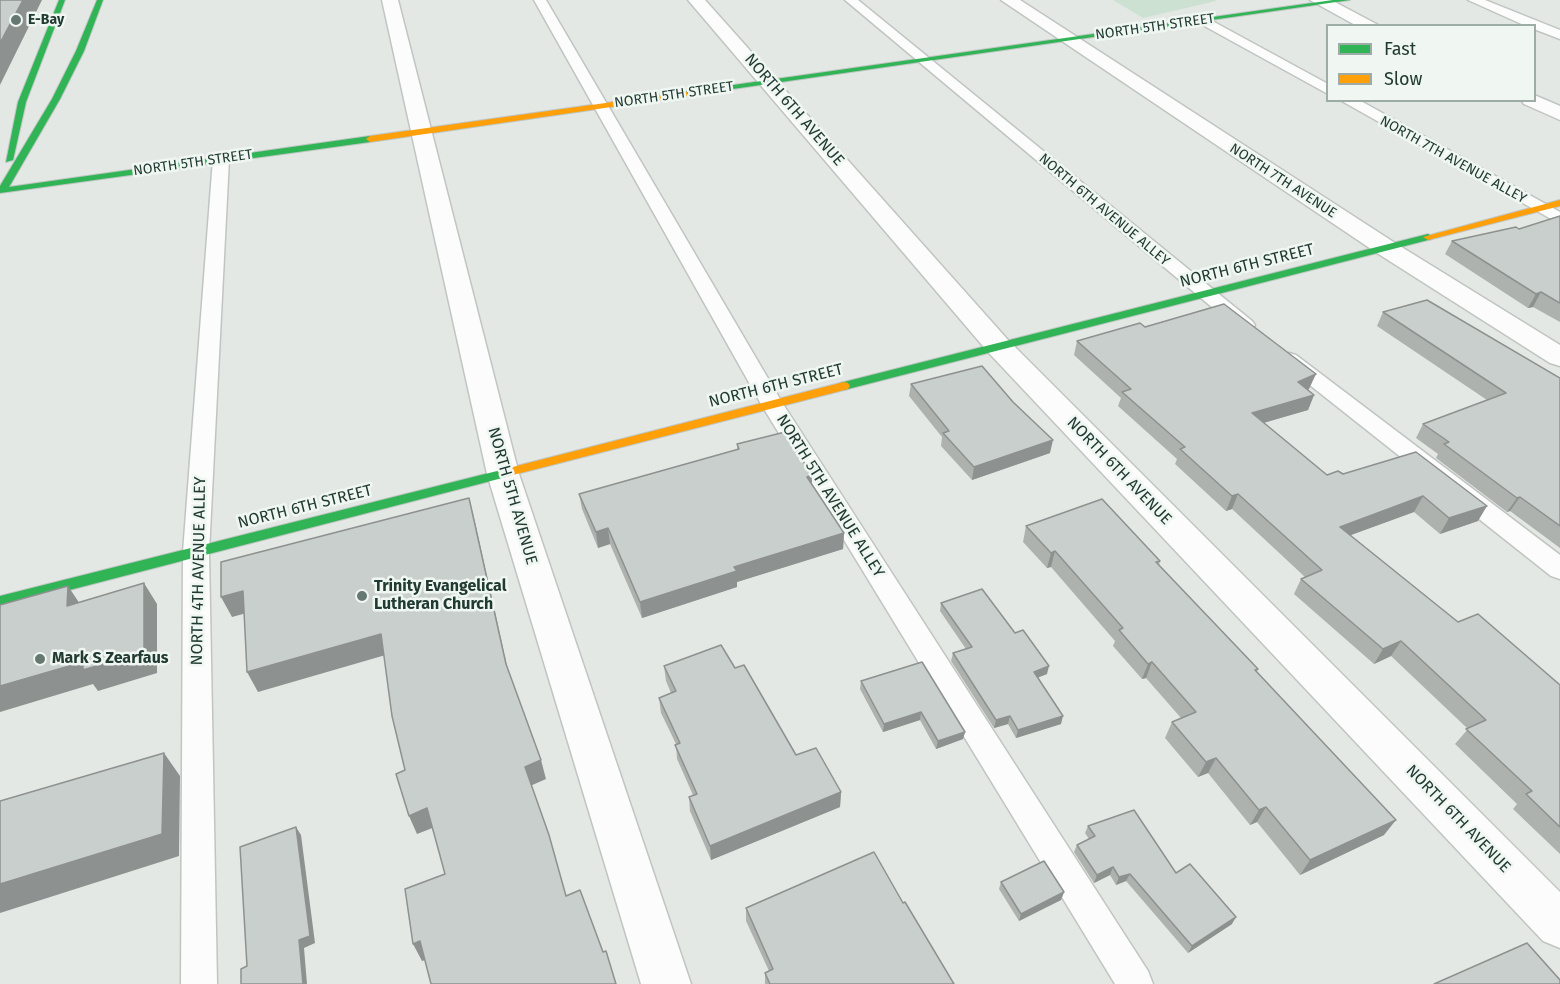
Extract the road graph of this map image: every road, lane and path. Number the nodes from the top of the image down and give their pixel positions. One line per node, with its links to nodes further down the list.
1 (62, 0): 26 (street)
2 (100, 0): 26 (street)
3 (390, 0): 24 (street, NORTH 5TH AVENUE)
4 (540, 0): 22 (lane, NORTH 5TH AVENUE ALLEY)
5 (696, 0): 18 (street, NORTH 6TH AVENUE)
6 (850, 0): 17 (lane, NORTH 6TH AVENUE ALLEY)
7 (1009, 0): 16 (street, NORTH 7TH AVENUE)
8 (1347, 0): 10 (street, NORTH 5TH STREET)
9 (1474, 0): 13 (lane)
10 (1322, 2): 11 (street, NORTH 5TH STREET); 12 (street)
11 (1203, 20): 16 (street, NORTH 5TH STREET); 19 (lane)
12 (1368, 24)
13 (1533, 24)
14 (1536, 25): 15 (lane)
15 (1560, 35)
16 (1068, 39): 17 (street, NORTH 5TH STREET); 30 (street, NORTH 7TH AVENUE)
17 (923, 60): 18 (street, NORTH 5TH STREET); 31 (lane, NORTH 6TH AVENUE ALLEY)
18 (769, 81): 22 (street, NORTH 5TH STREET); 32 (street, NORTH 6TH AVENUE)
19 (1326, 89)
20 (1351, 102): 28 (lane, NORTH 7TH AVENUE ALLEY)
21 (1535, 102): 23 (street)
22 (600, 105): 24 (street, NORTH 5TH STREET); 34 (lane, NORTH 5TH AVENUE ALLEY)
23 (1560, 114)
24 (420, 131): 25 (street, NORTH 5TH STREET); 35 (street, NORTH 5TH AVENUE)
25 (221, 159): 26 (street, NORTH 5TH STREET); 36 (lane, NORTH 4TH AVENUE ALLEY)
26 (1, 193)
27 (1560, 203): 28 (street, NORTH 6TH STREET)
28 (1539, 208): 29 (lane, NORTH 7TH AVENUE ALLEY); 30 (street, NORTH 6TH STREET)
29 (1560, 219)
30 (1386, 248): 31 (street, NORTH 6TH STREET); 33 (street, NORTH 7TH AVENUE)
31 (1204, 294): 32 (street, NORTH 6TH STREET); 37 (lane, NORTH 6TH AVENUE ALLEY)
32 (998, 346): 34 (street, NORTH 6TH STREET); 39 (street, NORTH 6TH AVENUE)
33 (1560, 357)
34 (772, 404): 35 (street, NORTH 6TH STREET); 42 (lane, NORTH 5TH AVENUE ALLEY)
35 (503, 474): 36 (street, NORTH 6TH STREET); 41 (street, NORTH 5TH AVENUE)
36 (196, 552): 38 (street, NORTH 6TH STREET); 40 (lane, NORTH 4TH AVENUE ALLEY)
37 (1560, 569)
38 (0, 602)
39 (1560, 925)
40 (199, 984)
41 (666, 984)
42 (1135, 984)

